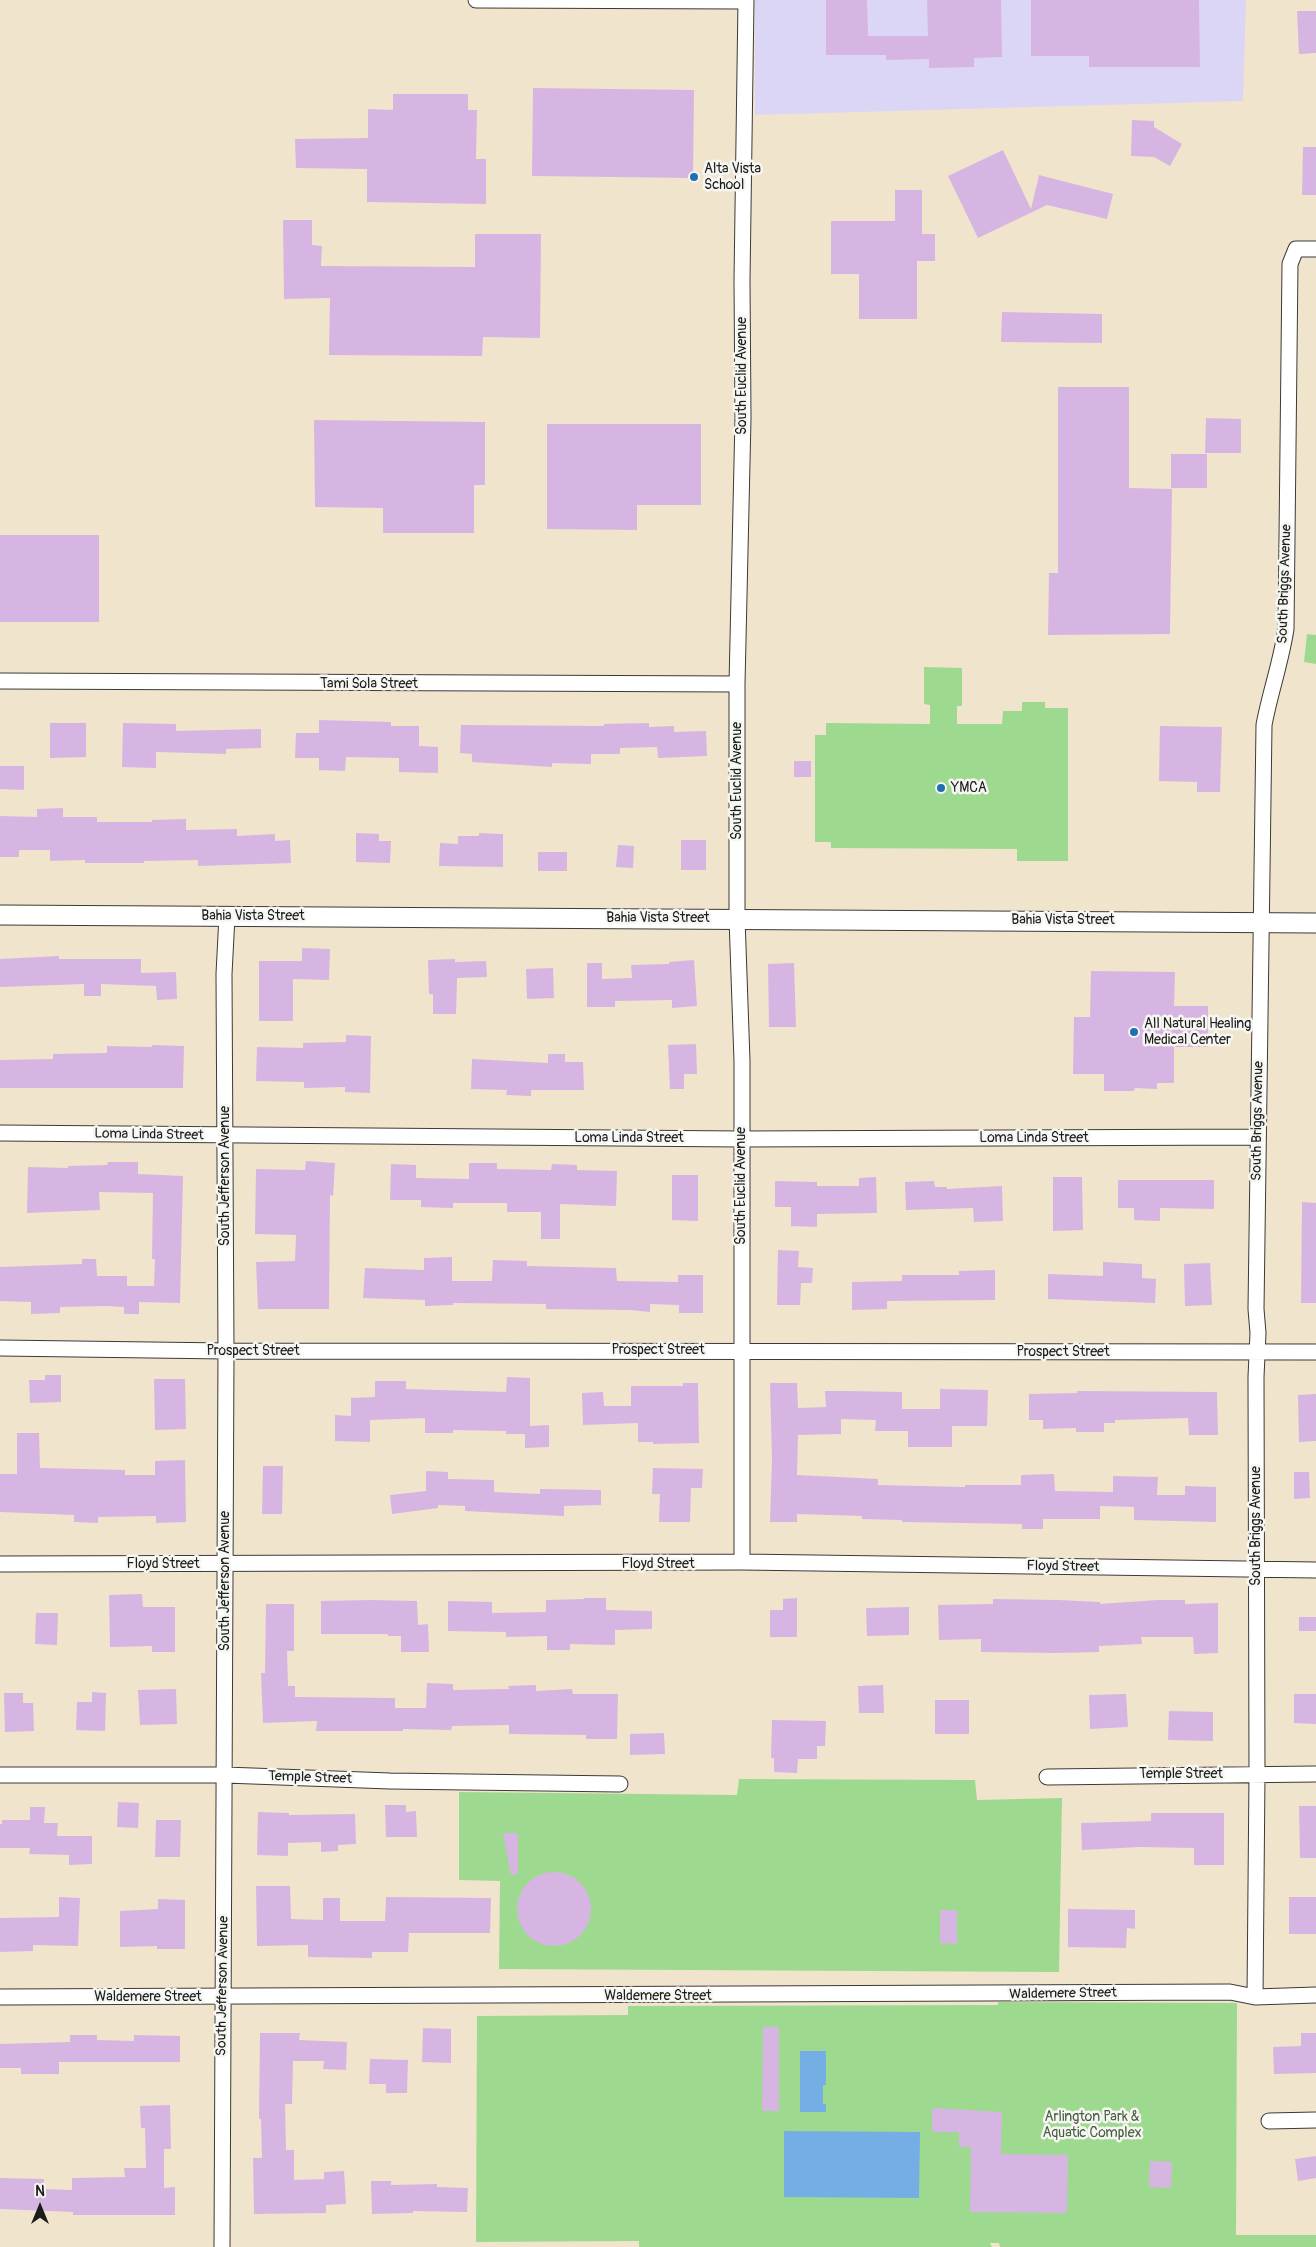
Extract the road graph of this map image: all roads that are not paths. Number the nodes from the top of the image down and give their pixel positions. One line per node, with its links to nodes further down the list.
1 (476, 0): 2 (street)
2 (746, 1): 5 (street, South Euclid Avenue)
3 (1316, 249): 9 (street, South Briggs Avenue)
4 (0, 681): 5 (street, Tami Sola Street)
5 (738, 684): 8 (street, South Euclid Avenue)
6 (0, 915): 7 (street, Bahia Vista Street)
7 (227, 916): 8 (street, Bahia Vista Street); 12 (street, South Jefferson Avenue)
8 (738, 918): 9 (street, Bahia Vista Street); 14 (street, South Euclid Avenue)
9 (1262, 922): 10 (street, Bahia Vista Street); 13 (street, South Briggs Avenue)
10 (1316, 923)
11 (0, 1133): 12 (street, Loma Linda Street)
12 (225, 1136): 14 (street, Loma Linda Street); 17 (street, South Jefferson Avenue)
13 (1258, 1137): 14 (street, Loma Linda Street); 18 (street, South Briggs Avenue)
14 (741, 1139): 16 (street, South Euclid Avenue)
15 (0, 1348): 17 (street, Prospect Street)
16 (742, 1350): 17 (street, Prospect Street); 18 (street, Prospect Street); 20 (street, South Euclid Avenue)
17 (226, 1351): 22 (street, South Jefferson Avenue)
18 (1257, 1352): 19 (street, Prospect Street); 23 (street, South Briggs Avenue)
19 (1316, 1352)
20 (742, 1562): 22 (street, Floyd Street); 23 (street, Floyd Street)
21 (0, 1564): 22 (street, Floyd Street)
22 (225, 1564): 28 (street, South Jefferson Avenue)
23 (1256, 1569): 24 (street, Floyd Street); 25 (street, South Briggs Avenue)
24 (1316, 1570)
25 (1258, 1774): 26 (street, Temple Street); 29 (street, Temple Street); 34 (street, South Briggs Avenue)
26 (1316, 1774)
27 (0, 1775): 28 (street, Temple Street)
28 (224, 1775): 30 (street, Temple Street); 33 (street, South Jefferson Avenue)
29 (1047, 1777)
30 (620, 1784)
31 (1316, 1995): 34 (street, Waldemere Street)
32 (0, 1997): 33 (street, Waldemere Street)
33 (224, 1997): 34 (street, Waldemere Street); 37 (street, South Jefferson Avenue)
34 (1255, 1997)
35 (1316, 2120): 36 (street)
36 (1269, 2121)
37 (222, 2247)

